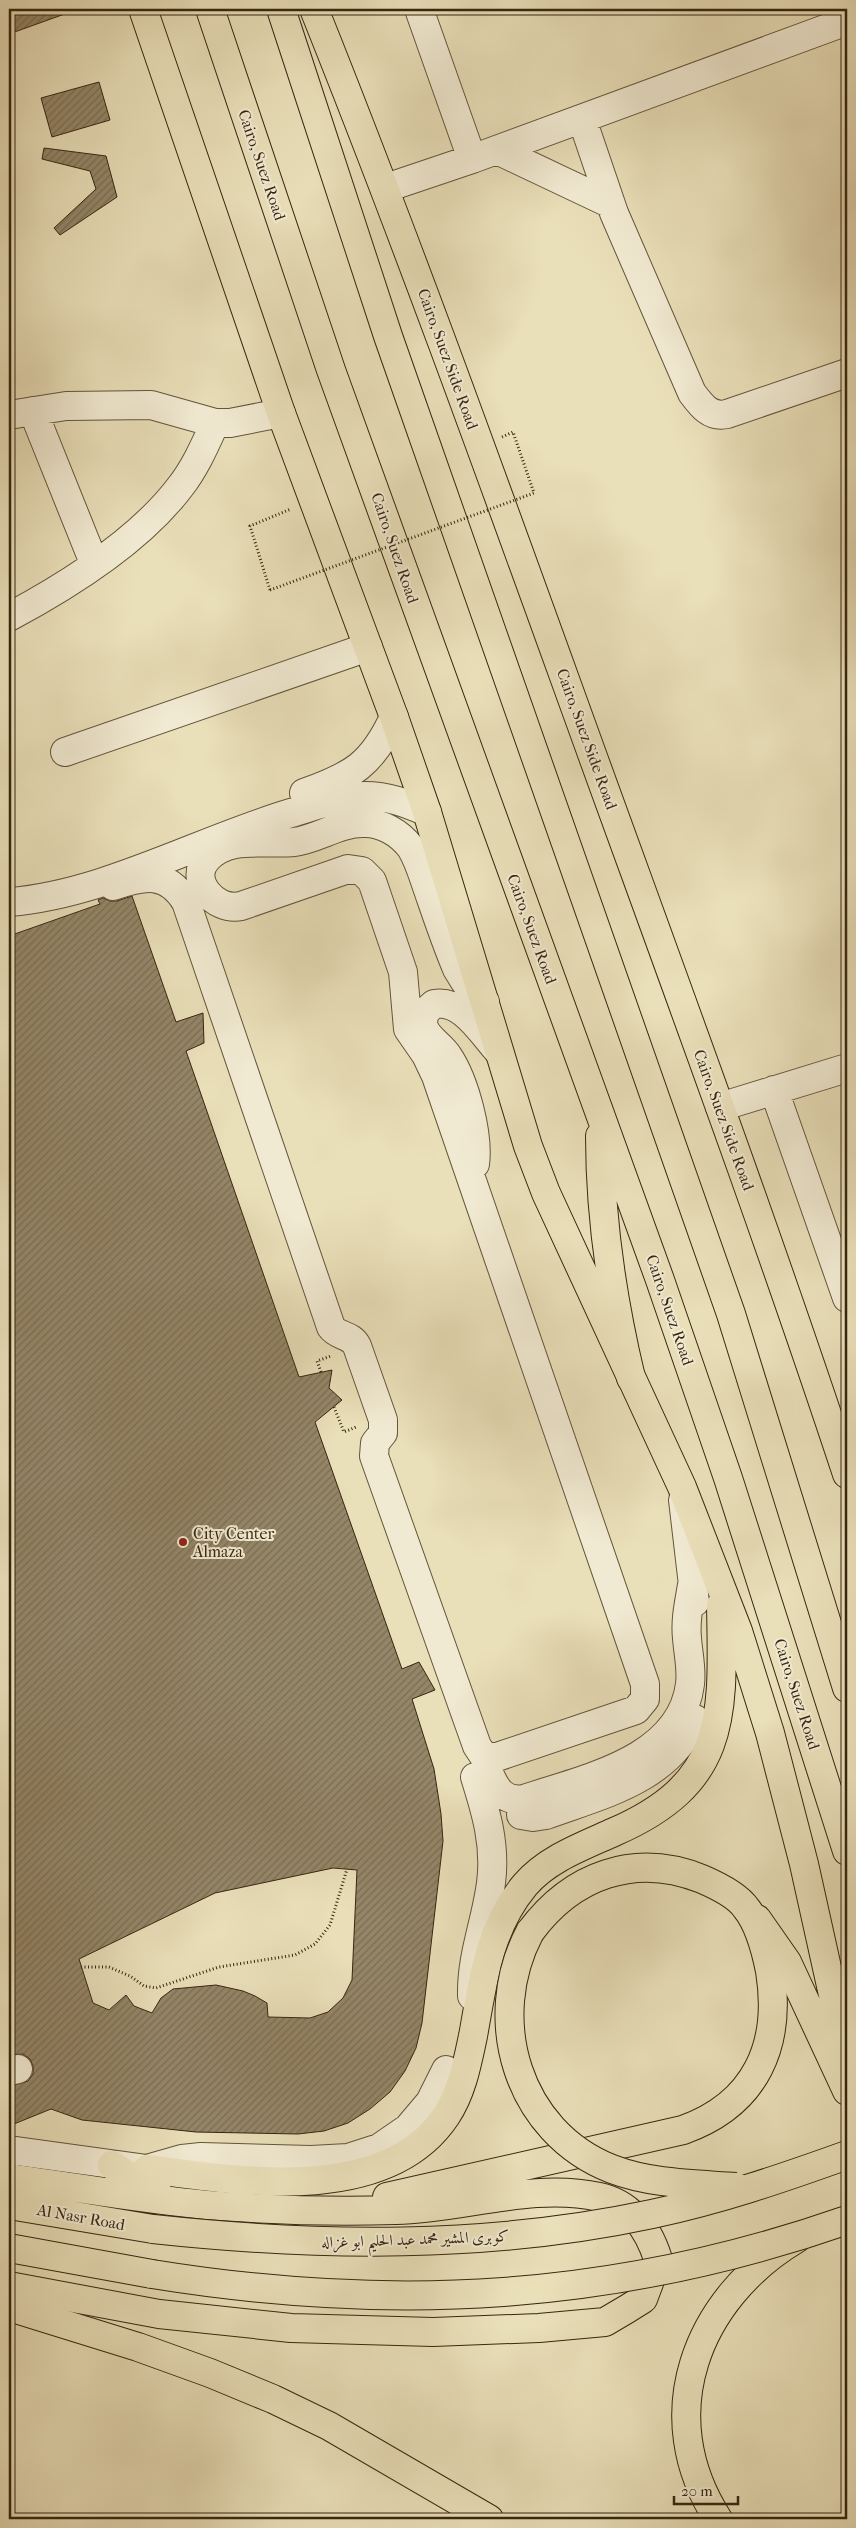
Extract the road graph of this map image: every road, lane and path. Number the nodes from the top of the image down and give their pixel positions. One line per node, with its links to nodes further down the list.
1 (143, 9): 14 (main road)
2 (210, 9): 31 (main road, Cairo, Suez Road)
3 (282, 9): 42 (main road)
4 (314, 9): 10 (main road, Cairo, Suez Side Road)
5 (419, 9): 9 (street)
6 (847, 21): 7 (street)
7 (582, 119): 8 (street); 11 (street)
8 (497, 150): 9 (street); 11 (street)
9 (472, 159): 10 (street)
10 (386, 188): 30 (main road, Cairo, Suez Side Road)
11 (611, 204): 12 (street)
12 (847, 373)
13 (21, 413): 15 (street); 18 (street)
14 (281, 413): 15 (street); 17 (main road)
15 (214, 423): 18 (street)
16 (513, 432): 17 (path, bridge)
17 (314, 500): 20 (main road)
18 (94, 563): 19 (street)
19 (9, 617)
20 (368, 646): 21 (main road); 22 (street)
21 (394, 717): 23 (main road); 24 (street)
22 (65, 752)
23 (427, 812): 25 (street); 26 (main road)
24 (9, 884)
25 (21, 901): 36 (street)
26 (485, 1002): 27 (main road); 32 (street)
27 (498, 1051): 32 (street); 34 (main road)
28 (847, 1068): 29 (street)
29 (774, 1090): 30 (street); 33 (street)
30 (720, 1107): 37 (main road, Cairo, Suez Side Road)
31 (600, 1114): 34 (main road); 45 (main road, Cairo, Suez Road)
32 (471, 1177): 36 (street)
33 (847, 1298)
34 (631, 1378): 38 (main road)
35 (334, 1407): 36 (path)
36 (382, 1417)
37 (846, 1468)
38 (682, 1486): 39 (main road); 40 (street)
39 (720, 1581): 49 (main road); 50 (main road)
40 (692, 1585): 41 (street); 49 (street)
41 (703, 1670)
42 (847, 1688)
43 (700, 1698): 44 (street)
44 (521, 1815)
45 (847, 1851)
46 (347, 1869): 48 (path)
47 (746, 1907): 52 (main road); 58 (main road, bridge); 61 (main road)
48 (81, 1967)
49 (474, 2027): 56 (main road)
50 (847, 2058)
51 (446, 2070): 56 (street)
52 (847, 2091)
53 (9, 2150): 55 (street)
54 (847, 2155): 58 (main road, كوبرى المشير محمد عبد الحليم ابو غزاله, bridge)
55 (112, 2165): 56 (street); 59 (main road)
56 (147, 2169)
57 (9, 2178): 59 (main road)
58 (752, 2189): 63 (main road, كوبرى المشير محمد عبد الحليم ابو غزاله, bridge)
59 (166, 2200): 61 (main road)
60 (9, 2205): 63 (main road, Al Nasr Road)
61 (328, 2209): 66 (main road)
62 (847, 2220): 64 (main road, bridge)
63 (153, 2230)
64 (801, 2236): 65 (main road, bridge); 69 (main road)
65 (9, 2248)
66 (9, 2286)
67 (9, 2307): 68 (main road)
68 (488, 2519)
69 (718, 2519)

